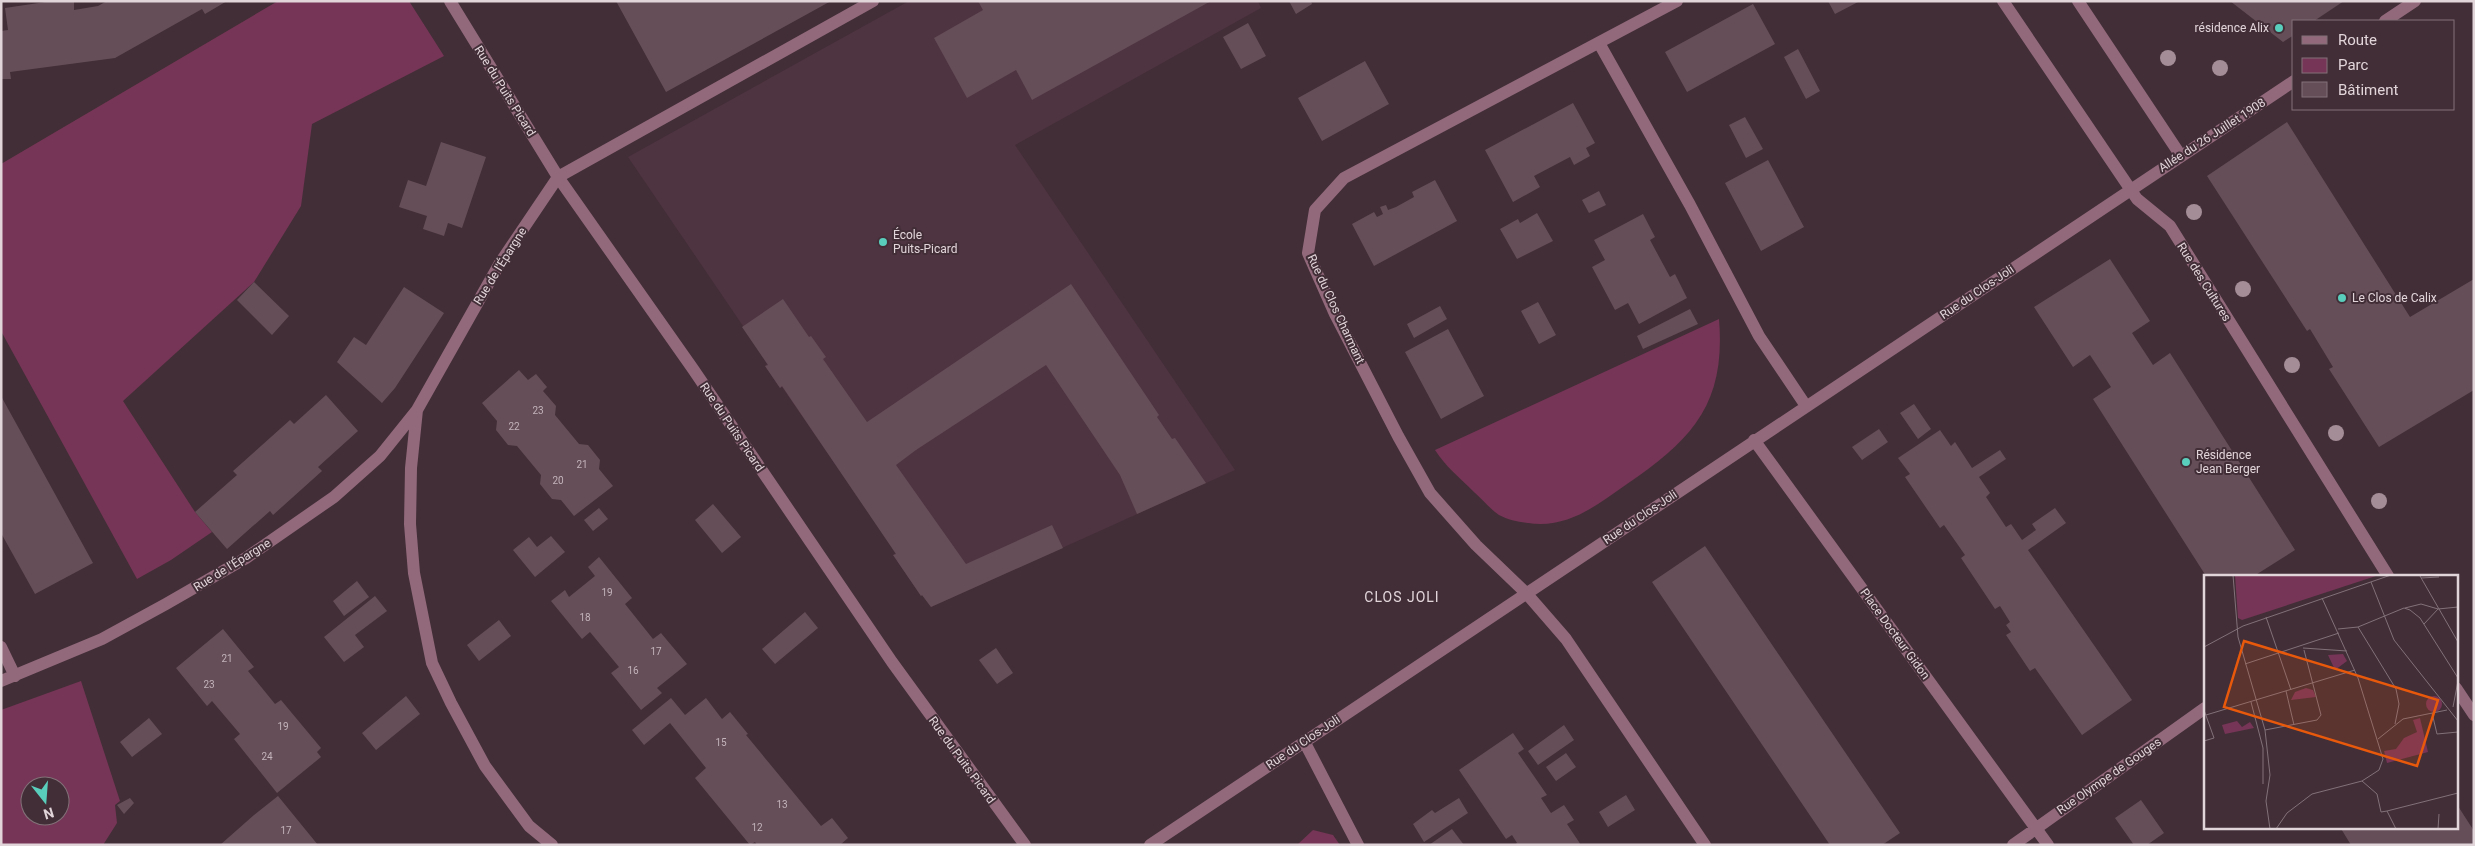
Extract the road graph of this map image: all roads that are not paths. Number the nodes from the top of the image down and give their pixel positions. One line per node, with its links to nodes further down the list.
1 (450, 1): 11 (street, Rue du Puits Picard)
2 (874, 1): 11 (street)
3 (1677, 1): 8 (street, Rue du Clos Charmant)
4 (2003, 1): 12 (street, Rue des Cultures)
5 (2078, 1): 10 (street)
6 (2415, 1): 7 (street)
7 (2386, 20)
8 (1599, 43): 13 (street); 17 (street, Rue du Clos Charmant)
9 (2292, 82): 10 (street, Allée du 26 Juillet 1908)
10 (2181, 156): 12 (street, Allée du 26 Juillet 1908)
11 (558, 177): 14 (street, Rue de l'Épargne); 27 (street, Rue du Puits Picard)
12 (2130, 189): 13 (street, Rue du Clos-Joli); 16 (street, Rue des Cultures)
13 (1806, 406): 15 (street, Rue du Clos-Joli)
14 (416, 410): 19 (street, Rue de l'Épargne); 26 (street, Rue de l'Épargne)
15 (1754, 440): 17 (street, Rue du Clos-Joli); 25 (street, Place Docteur Gidon)
16 (2387, 575)
17 (1526, 593): 24 (street, Rue du Clos-Joli); 30 (street)
18 (1, 647): 19 (street)
19 (15, 676): 20 (street, Rue de l'Épargne)
20 (1, 681)
21 (2458, 691): 23 (street)
22 (2204, 709): 25 (street, Rue Olympe de Gouges)
23 (2474, 715)
24 (1304, 741): 28 (street, Rue du Clos-Joli); 29 (street)
25 (2036, 828): 31 (street, Rue Olympe de Gouges); 32 (street, Place Docteur Gidon)
26 (552, 845)
27 (1025, 845)
28 (1150, 845)
29 (1358, 845)
30 (1705, 845)
31 (2013, 845)
32 (2048, 845)

